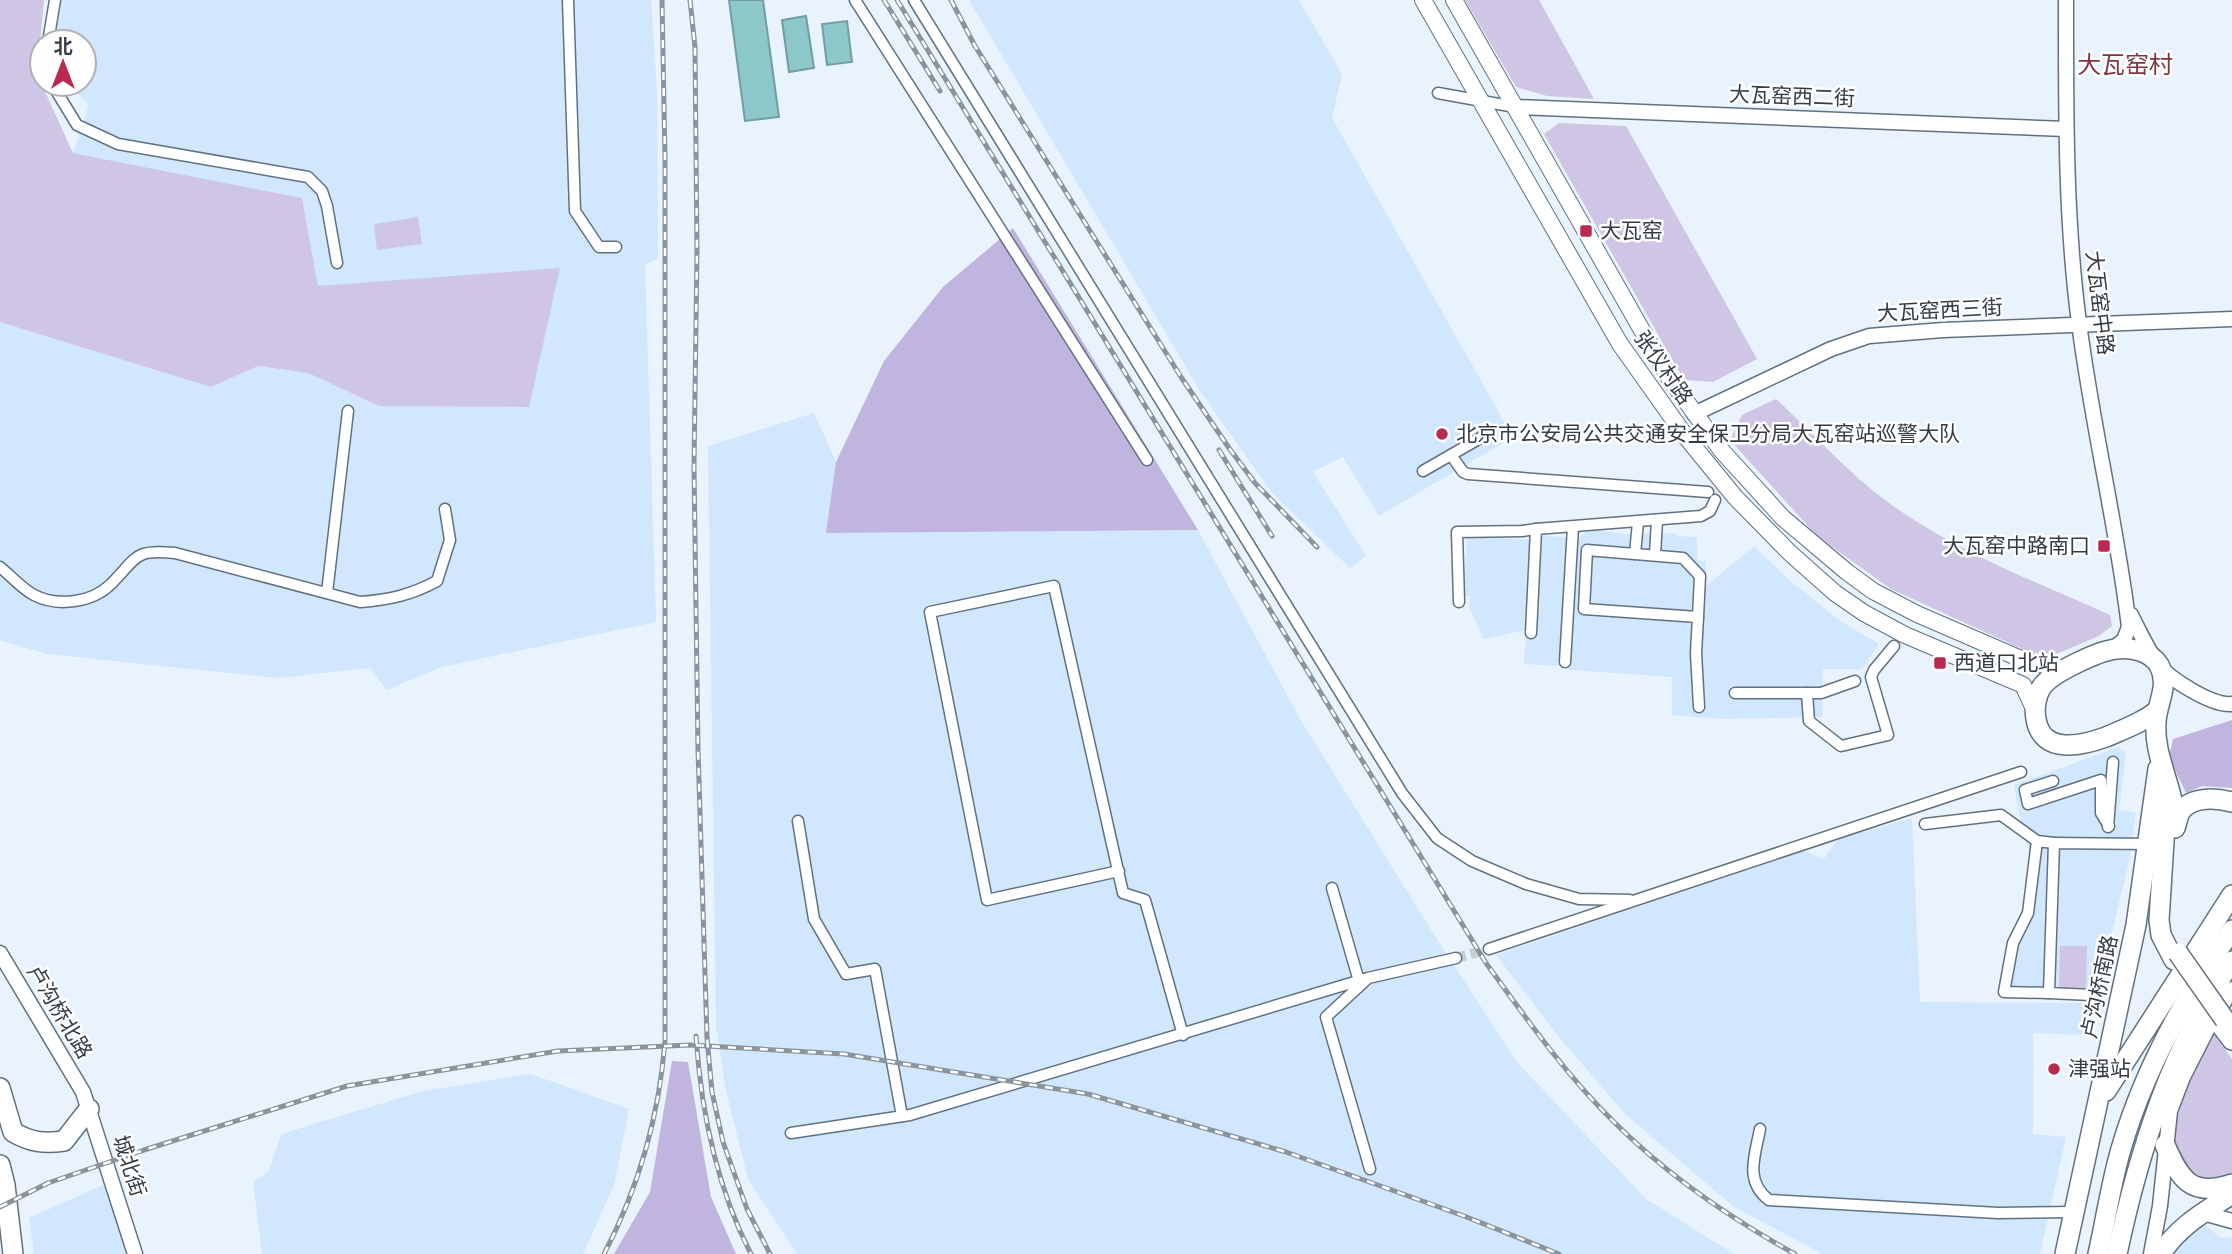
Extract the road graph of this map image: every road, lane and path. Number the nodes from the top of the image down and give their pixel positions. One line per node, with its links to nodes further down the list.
1 (55, 0): 8 (street)
2 (568, 0): 14 (street)
3 (855, 0): 22 (street)
4 (914, 0): 66 (street)
5 (1423, 0): 11 (main road, 张仪村路)
6 (1454, 0): 12 (main road, 张仪村路)
7 (2066, 0): 13 (street, 大瓦窑中路)
8 (50, 28)
9 (1438, 93): 11 (street)
10 (61, 98): 15 (street)
11 (1480, 99): 12 (street); 48 (main road, 张仪村路)
12 (1515, 107): 13 (street, 大瓦窑西二街); 19 (main road, 张仪村路)
13 (2066, 129): 17 (street, 大瓦窑中路)
14 (616, 247)
15 (337, 263)
16 (2232, 319): 17 (street, 大瓦窑西三街)
17 (2079, 325): 19 (street, 大瓦窑西三街); 34 (street, 大瓦窑中路)
18 (348, 411): 32 (street)
19 (1694, 414): 41 (main road, 张仪村路)
20 (1489, 433): 21 (street)
21 (1451, 455): 23 (street); 25 (street)
22 (1147, 460)
23 (1423, 471)
24 (445, 509): 32 (street)
25 (1657, 520): 26 (street); 30 (street)
26 (1638, 522): 27 (street); 29 (street)
27 (1573, 527): 28 (street); 39 (street)
28 (1536, 529): 33 (street); 36 (street)
29 (1635, 554): 30 (street); 35 (street)
30 (1655, 555): 35 (street)
31 (0, 567): 32 (street)
32 (327, 593)
33 (1459, 602)
34 (2127, 608): 38 (street, 大瓦窑中路); 40 (street, 大瓦窑中路)
35 (1698, 617): 46 (street)
36 (1531, 634)
37 (1894, 646): 44 (street)
38 (2111, 650): 40 (highway); 41 (highway)
39 (1565, 662)
40 (2158, 664): 45 (street); 47 (highway)
41 (2066, 669): 48 (highway)
42 (1855, 681): 44 (street)
43 (1735, 693): 44 (street)
44 (1807, 693)
45 (2232, 704)
46 (1699, 707)
47 (2158, 710): 49 (highway); 58 (highway)
48 (2035, 711): 49 (highway)
49 (2112, 734): 50 (highway)
50 (2156, 761): 62 (highway, 卢沟桥南路); 70 (highway)
51 (2113, 762): 57 (street)
52 (2021, 772): 66 (street)
53 (2053, 781): 57 (street)
54 (2232, 802): 58 (highway)
55 (798, 821): 83 (street)
56 (1925, 824): 59 (street)
57 (2109, 826): 61 (street)
58 (2175, 827): 70 (highway)
59 (2036, 841): 60 (street); 75 (street)
60 (2054, 843): 61 (street); 75 (street)
61 (2107, 844): 62 (street)
62 (2149, 844): 82 (highway, 卢沟桥南路)
63 (1119, 872): 63 (street); 78 (street)
64 (1332, 888): 73 (street)
65 (2231, 896): 82 (highway)
66 (1630, 900): 68 (street)
67 (2232, 930): 97 (highway)
68 (1489, 949)
69 (0, 953): 81 (street, 卢沟桥北路)
70 (2176, 957): 77 (highway)
71 (1456, 958): 73 (street)
72 (2232, 961): 98 (highway)
73 (1363, 980): 78 (street); 88 (street)
74 (2232, 989): 86 (street)
75 (2049, 993): 76 (street)
76 (2091, 995)
77 (2226, 1024): 79 (highway)
78 (1183, 1035): 83 (street)
79 (2232, 1040)
80 (0, 1088): 81 (highway)
81 (86, 1101): 95 (street, 城北街)
82 (2097, 1105): 91 (highway, 卢沟桥南路)
83 (902, 1116): 85 (street)
84 (1759, 1129): 91 (street)
85 (791, 1133)
86 (2165, 1145): 89 (highway); 99 (street)
87 (0, 1165): 94 (highway)
88 (1370, 1169)
89 (2232, 1184)
90 (2232, 1194): 92 (highway)
91 (2074, 1212): 96 (highway, 卢沟桥南路)
92 (2203, 1213): 93 (street); 100 (highway)
93 (2232, 1221)
94 (13, 1254)
95 (135, 1254)
96 (2065, 1254)
97 (2098, 1254)
98 (2117, 1254)
99 (2151, 1254)
100 (2161, 1254)

